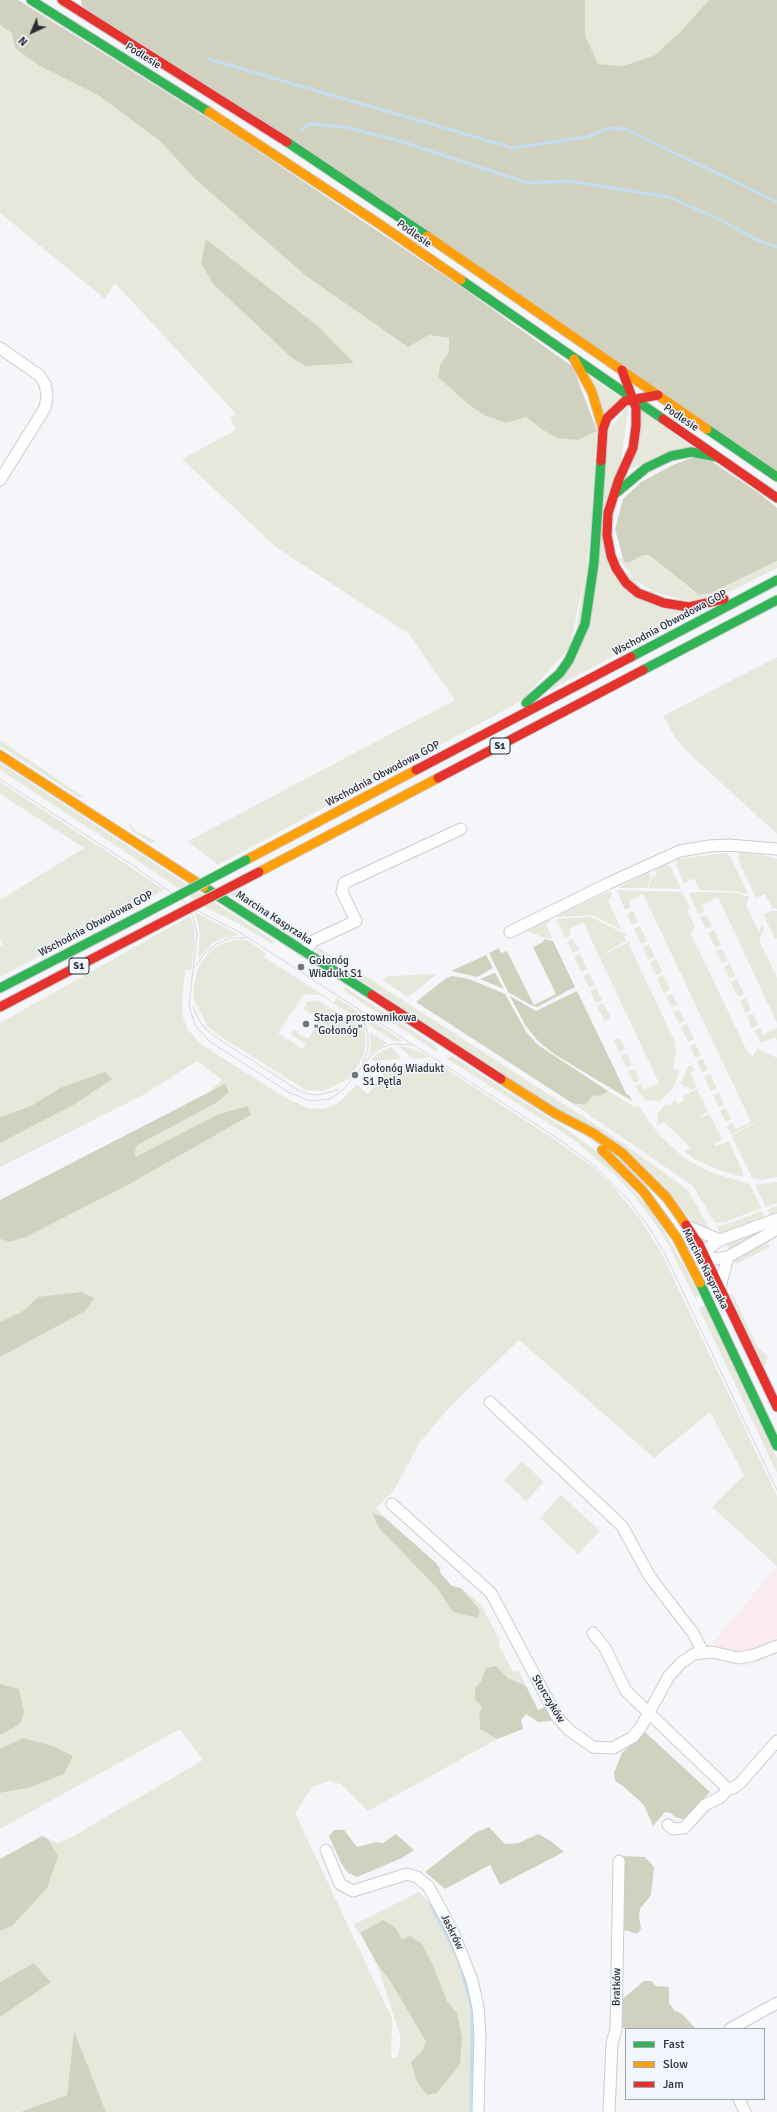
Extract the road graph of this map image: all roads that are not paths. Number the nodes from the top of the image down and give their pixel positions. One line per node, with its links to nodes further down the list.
1 (31, 0): 4 (main road, Podlesie)
2 (62, 0): 5 (main road, Podlesie)
3 (0, 348): 11 (street)
4 (574, 359): 7 (main road, Podlesie); 8 (main road)
5 (622, 370): 6 (main road, Podlesie); 7 (main road)
6 (658, 395): 7 (main road); 10 (main road, Podlesie)
7 (633, 399): 8 (main road); 9 (main road, Podlesie); 12 (main road)
8 (603, 429): 17 (main road)
9 (717, 457): 12 (main road); 13 (main road, Podlesie)
10 (777, 477)
11 (0, 480)
12 (614, 495): 15 (main road)
13 (777, 498)
14 (777, 580): 15 (main road, Wschodnia Obwodowa GOP / S1)
15 (761, 589): 17 (main road, Wschodnia Obwodowa GOP / S1)
16 (777, 600): 24 (main road, S1, bridge)
17 (497, 728): 23 (main road, Wschodnia Obwodowa GOP / S1, bridge)
18 (0, 754): 22 (main road, Marcina Kasprzaka)
19 (461, 829): 22 (street)
20 (777, 849): 21 (street)
21 (510, 932)
22 (304, 951): 25 (main road, Marcina Kasprzaka)
23 (0, 988)
24 (0, 1007)
25 (556, 1114): 27 (main road, Marcina Kasprzaka); 32 (main road, Marcina Kasprzaka)
26 (777, 1219): 29 (street)
27 (688, 1226): 29 (street); 30 (main road, Marcina Kasprzaka)
28 (777, 1229): 31 (street)
29 (720, 1240): 30 (street)
30 (706, 1256): 31 (street); 32 (street); 33 (main road, Marcina Kasprzaka)
31 (728, 1257): 33 (street)
32 (691, 1264): 36 (main road, Marcina Kasprzaka)
33 (720, 1286): 35 (main road, Marcina Kasprzaka)
34 (490, 1402): 40 (street)
35 (777, 1407)
36 (777, 1446)
37 (392, 1504): 41 (street, Storczyków)
38 (593, 1633): 41 (street)
39 (777, 1646): 40 (street)
40 (703, 1652): 41 (street, Storczyków)
41 (648, 1714): 43 (street)
42 (777, 1741): 43 (street)
43 (728, 1788): 44 (street)
44 (668, 1825)
45 (326, 1850): 50 (street, Jaskrów)
46 (619, 1861): 51 (street, Bratków)
47 (777, 2003): 48 (street)
48 (732, 2028)
49 (739, 2100): 52 (street)
50 (478, 2112)
51 (609, 2112)
52 (745, 2112)

